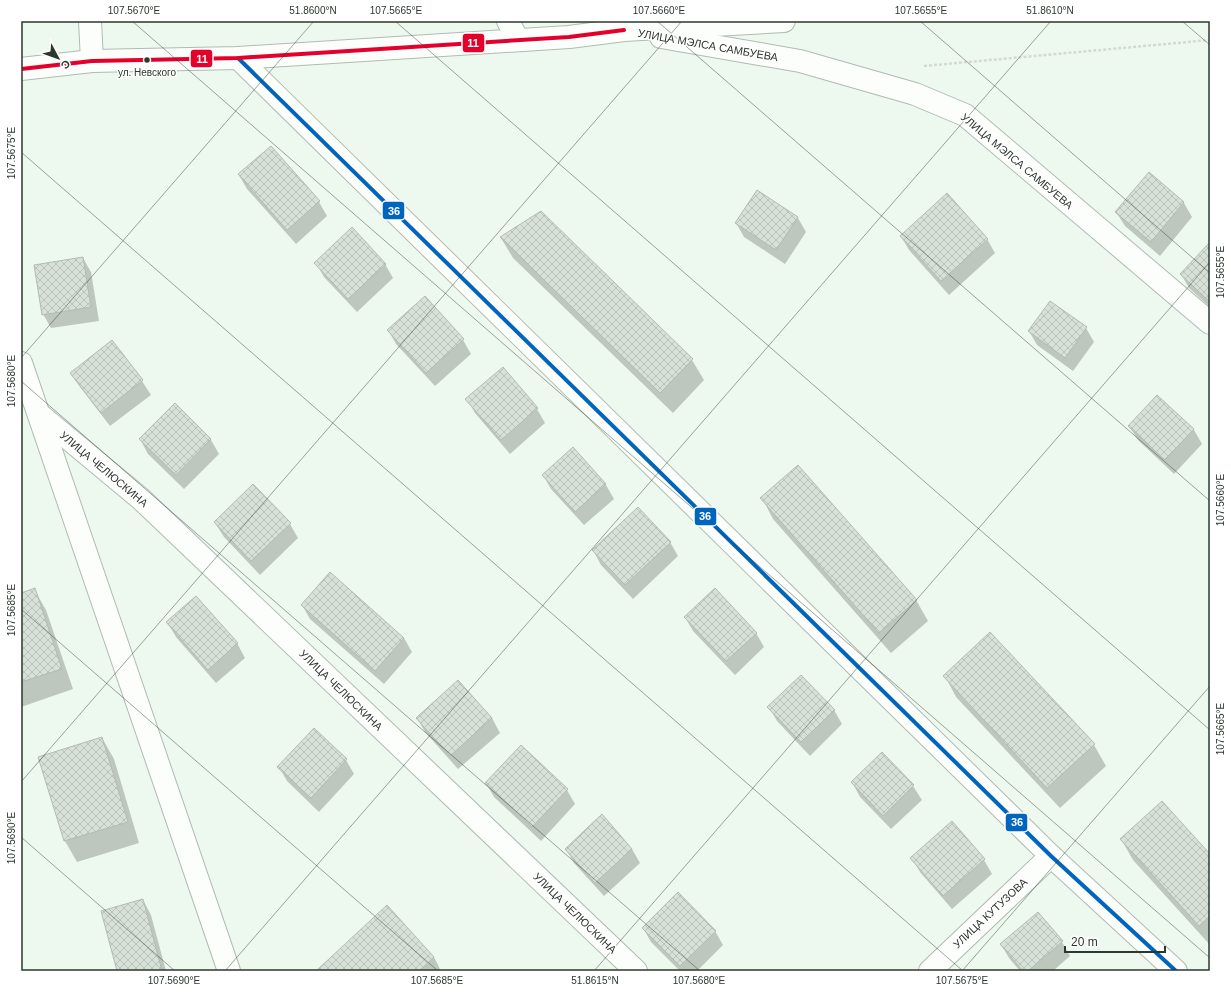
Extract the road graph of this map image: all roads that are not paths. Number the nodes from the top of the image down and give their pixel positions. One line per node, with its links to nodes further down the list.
1 (90, 21): 7 (street)
2 (508, 21): 5 (street)
3 (784, 21): 4 (street)
4 (624, 30): 5 (street); 9 (street, УЛИЦА МЭЛСА САМБУЕВА)
5 (518, 40): 6 (street)
6 (238, 58): 7 (street); 12 (street)
7 (92, 61): 8 (street)
8 (21, 69)
9 (1210, 323)
10 (21, 363): 11 (street)
11 (40, 414): 13 (street); 14 (street, УЛИЦА ЧЕЛЮСКИНА)
12 (1051, 856): 15 (street, УЛИЦА КУТУЗОВА); 16 (street)
13 (229, 971)
14 (636, 971)
15 (930, 971)
16 (1176, 971)

